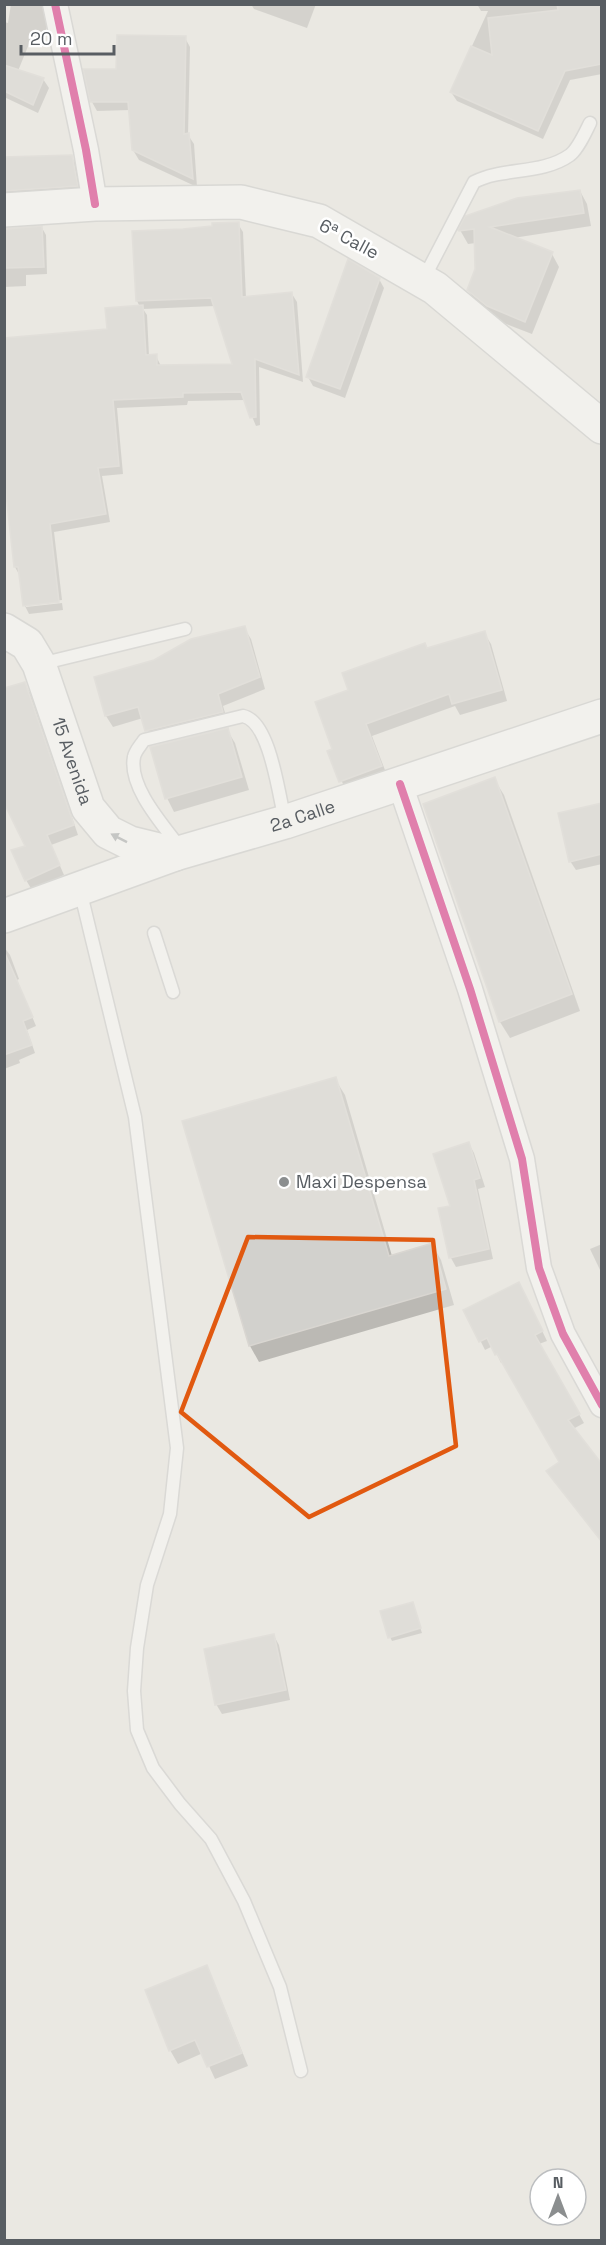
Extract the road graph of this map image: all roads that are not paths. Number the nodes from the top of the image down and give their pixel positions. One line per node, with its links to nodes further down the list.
1 (55, 4): 3 (street)
2 (591, 123): 5 (lane)
3 (95, 204): 4 (main road, 6ª Calle); 5 (main road, 6ª Calle)
4 (4, 210)
5 (423, 281): 6 (main road, 6ª Calle)
6 (602, 427)
7 (185, 629): 9 (lane)
8 (4, 630): 9 (main road, 15 Avenida)
9 (39, 664): 13 (main road, 15 Avenida, one-way to 9)
10 (602, 716): 11 (main road, 2a Calle)
11 (399, 783): 12 (main road, 2a Calle); 18 (street)
12 (285, 822): 13 (main road, 2a Calle); 13 (lane)
13 (180, 853): 14 (main road, 2a Calle)
14 (79, 889): 15 (main road, 2a Calle); 19 (lane)
15 (4, 916)
16 (154, 933): 17 (lane)
17 (173, 992)
18 (602, 1405)
19 (301, 2071)

